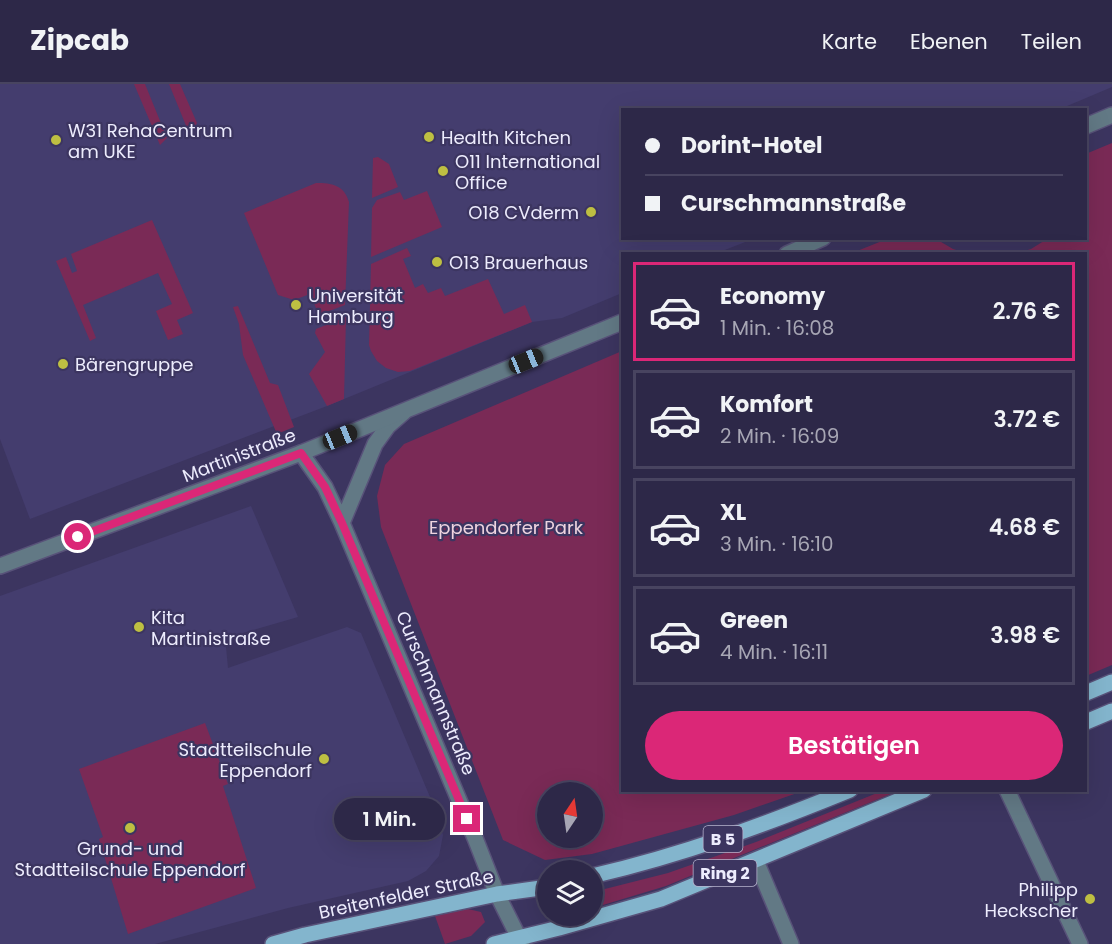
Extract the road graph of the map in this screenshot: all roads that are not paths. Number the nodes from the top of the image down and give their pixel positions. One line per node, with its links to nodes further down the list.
1 (1112, 115): 2 (street)
2 (1087, 126)
3 (818, 240): 4 (street)
4 (792, 252)
5 (621, 322): 6 (street, Martinistraße)
6 (407, 410): 7 (street, Martinistraße); 8 (street)
7 (301, 453): 8 (street, Curschmannstraße); 9 (street, Martinistraße)
8 (342, 523): 20 (street, Curschmannstraße)
9 (0, 566)
10 (1112, 681): 11 (main road)
11 (1087, 693)
12 (1112, 711): 13 (main road)
13 (1087, 722)
14 (845, 792): 18 (main road, B 5)
15 (919, 792): 17 (main road, Ring 2)
16 (1008, 792): 25 (street)
17 (756, 861): 21 (main road, Ring 2); 24 (street)
18 (603, 873)
19 (537, 888): 20 (main road, Breitenfelder Straße)
20 (496, 894): 21 (street, Curschmannstraße); 22 (main road, Breitenfelder Straße)
21 (521, 941): 23 (main road, Ring 2)
22 (273, 944)
23 (494, 944)
24 (791, 944)
25 (1080, 944)

